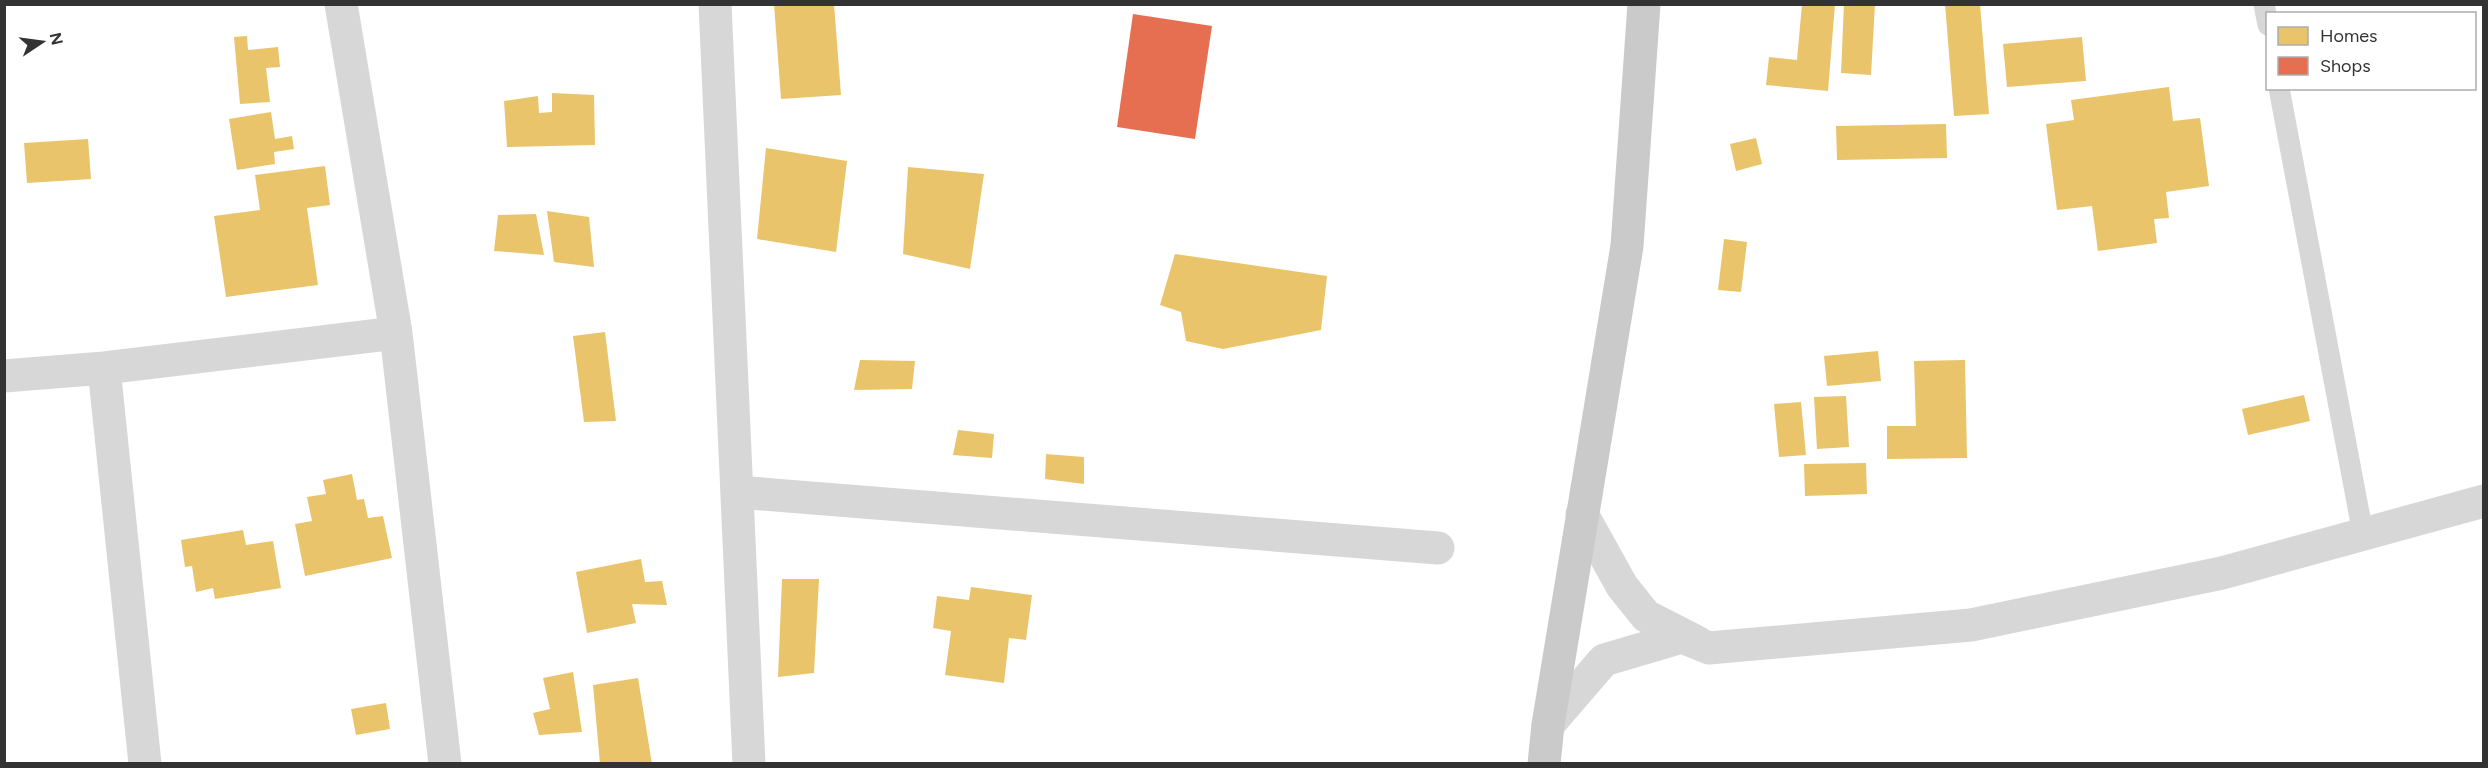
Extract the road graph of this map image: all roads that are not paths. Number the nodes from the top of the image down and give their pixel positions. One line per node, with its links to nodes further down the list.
1 (341, 4): 5 (street)
2 (715, 4): 8 (street)
3 (1644, 4): 10 (main road)
4 (2279, 90): 11 (lane)
5 (396, 333): 6 (street); 16 (street)
6 (104, 368): 7 (street); 15 (street)
7 (4, 376)
8 (737, 492): 12 (street); 17 (street)
9 (2484, 501): 11 (street)
10 (1582, 514): 13 (street); 14 (main road)
11 (2363, 534): 13 (street)
12 (1438, 548)
13 (1709, 648): 14 (street)
14 (1548, 725): 18 (main road)
15 (145, 764)
16 (446, 764)
17 (749, 764)
18 (1544, 764)

